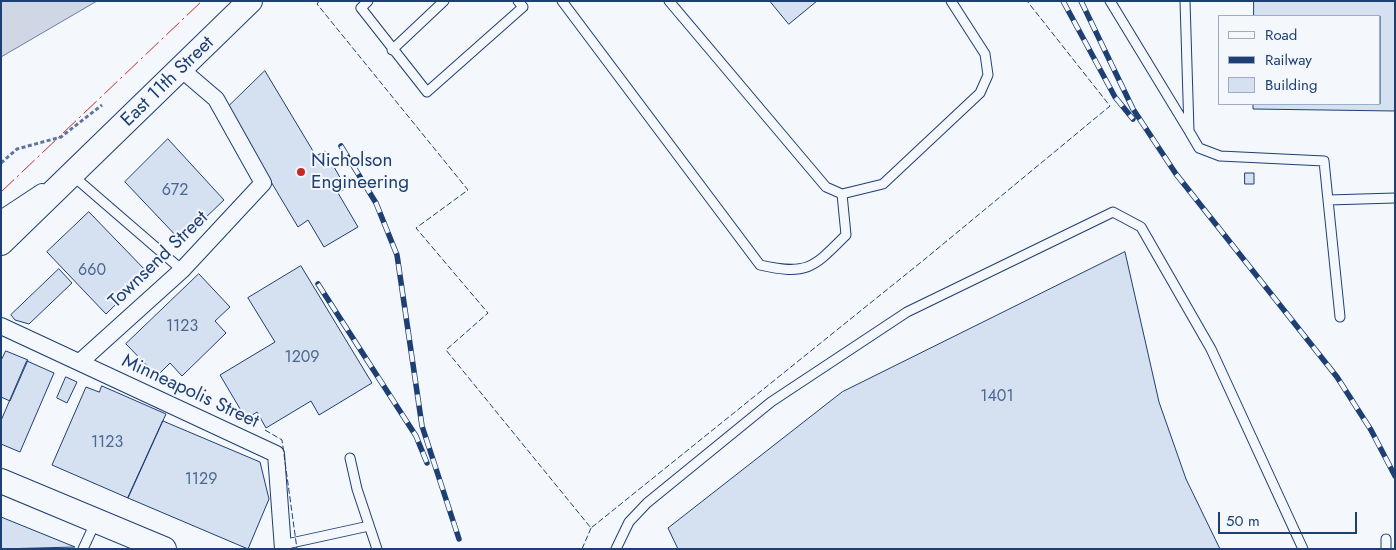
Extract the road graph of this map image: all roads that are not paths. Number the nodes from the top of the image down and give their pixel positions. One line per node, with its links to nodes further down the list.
1 (250, 1): 12 (street, East 11th Street)
2 (368, 1): 10 (lane)
3 (444, 1): 11 (lane)
4 (518, 1): 11 (lane)
5 (562, 1): 15 (lane)
6 (669, 1): 15 (lane)
7 (950, 1): 15 (lane)
8 (1110, 1): 13 (lane)
9 (1185, 1): 13 (lane)
10 (358, 5): 11 (lane)
11 (392, 50)
12 (182, 70): 14 (street, East 11th Street); 20 (street, Townsend Street)
13 (1189, 132): 17 (lane)
14 (78, 168): 18 (street, East 11th Street); 19 (street, East 11th Street); 20 (lane)
15 (842, 194)
16 (1395, 198): 17 (lane)
17 (1328, 200): 21 (lane)
18 (1, 219)
19 (1, 243)
20 (182, 270): 23 (street, Townsend Street)
21 (1340, 317)
22 (1, 326): 23 (street, Minneapolis Street)
23 (80, 362): 28 (street, Minneapolis Street)
24 (350, 458): 27 (lane)
25 (1, 481): 26 (street)
26 (96, 520): 29 (lane); 30 (street)
27 (369, 526): 28 (lane); 31 (lane)
28 (282, 547)
29 (83, 549)
30 (164, 549)
31 (377, 549)
32 (616, 549): 33 (lane)
33 (1303, 549)

